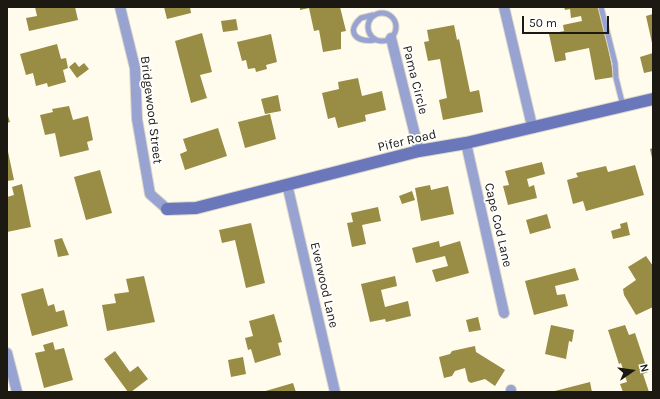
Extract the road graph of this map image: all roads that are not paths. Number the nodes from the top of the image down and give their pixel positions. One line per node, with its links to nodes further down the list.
1 (120, 7): 13 (street, Bridgewood Street)
2 (504, 7): 9 (street)
3 (602, 7): 8 (lane)
4 (374, 15): 5 (lane); 6 (lane); 6 (lane)
5 (391, 38): 6 (lane); 11 (street, Pama Circle)
6 (374, 40)
7 (653, 99): 8 (street, Pifer Road)
8 (623, 106): 9 (street, Pifer Road)
9 (532, 126): 10 (street, Pifer Road)
10 (466, 143): 11 (street, Pifer Road); 14 (street, Cape Cod Lane)
11 (419, 151): 12 (street, Pifer Road)
12 (287, 184): 13 (street, Pifer Road); 17 (street, Everwood Lane)
13 (167, 209)
14 (504, 313)
15 (7, 353): 16 (street)
16 (16, 392)
17 (335, 392)

